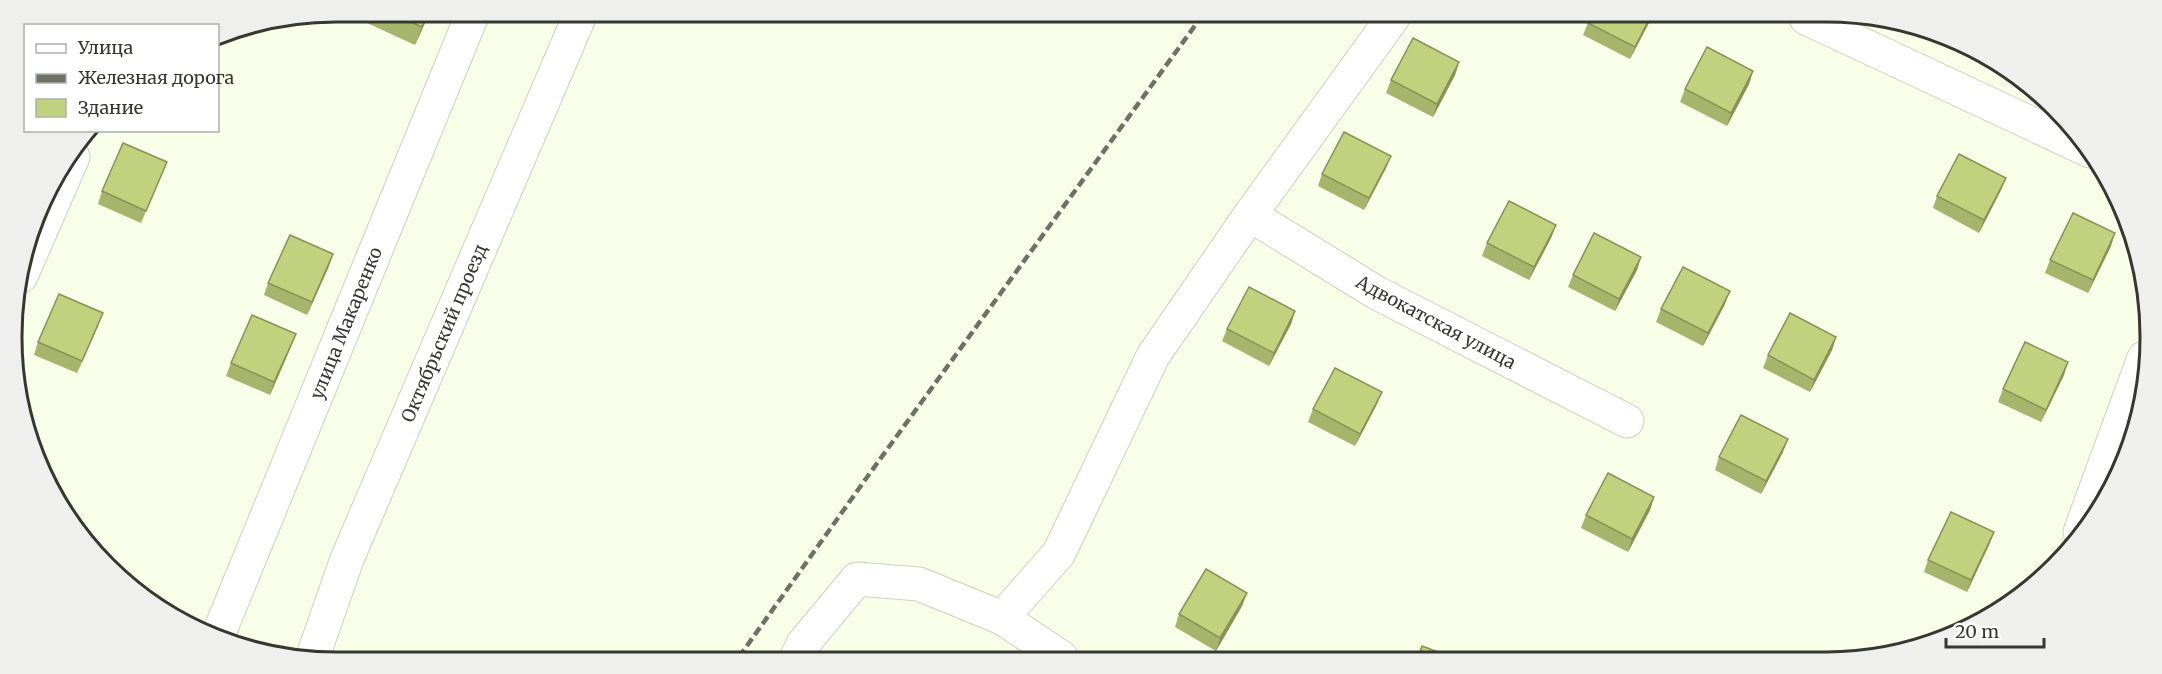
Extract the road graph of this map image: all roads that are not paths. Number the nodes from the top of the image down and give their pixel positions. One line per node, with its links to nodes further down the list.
1 (468, 22): 13 (street, улица Макаренко)
2 (577, 22): 14 (street, Октябрьский проезд)
3 (1390, 22): 7 (street)
4 (1815, 22): 5 (street)
5 (2072, 143)
6 (55, 197): 8 (street)
7 (1250, 215): 10 (street, Адвокатская улица); 12 (street)
8 (42, 228)
9 (2137, 377): 11 (street)
10 (1627, 421)
11 (2089, 506)
12 (1002, 618): 15 (street); 16 (street)
13 (221, 629)
14 (315, 651)
15 (799, 652)
16 (1053, 652)

